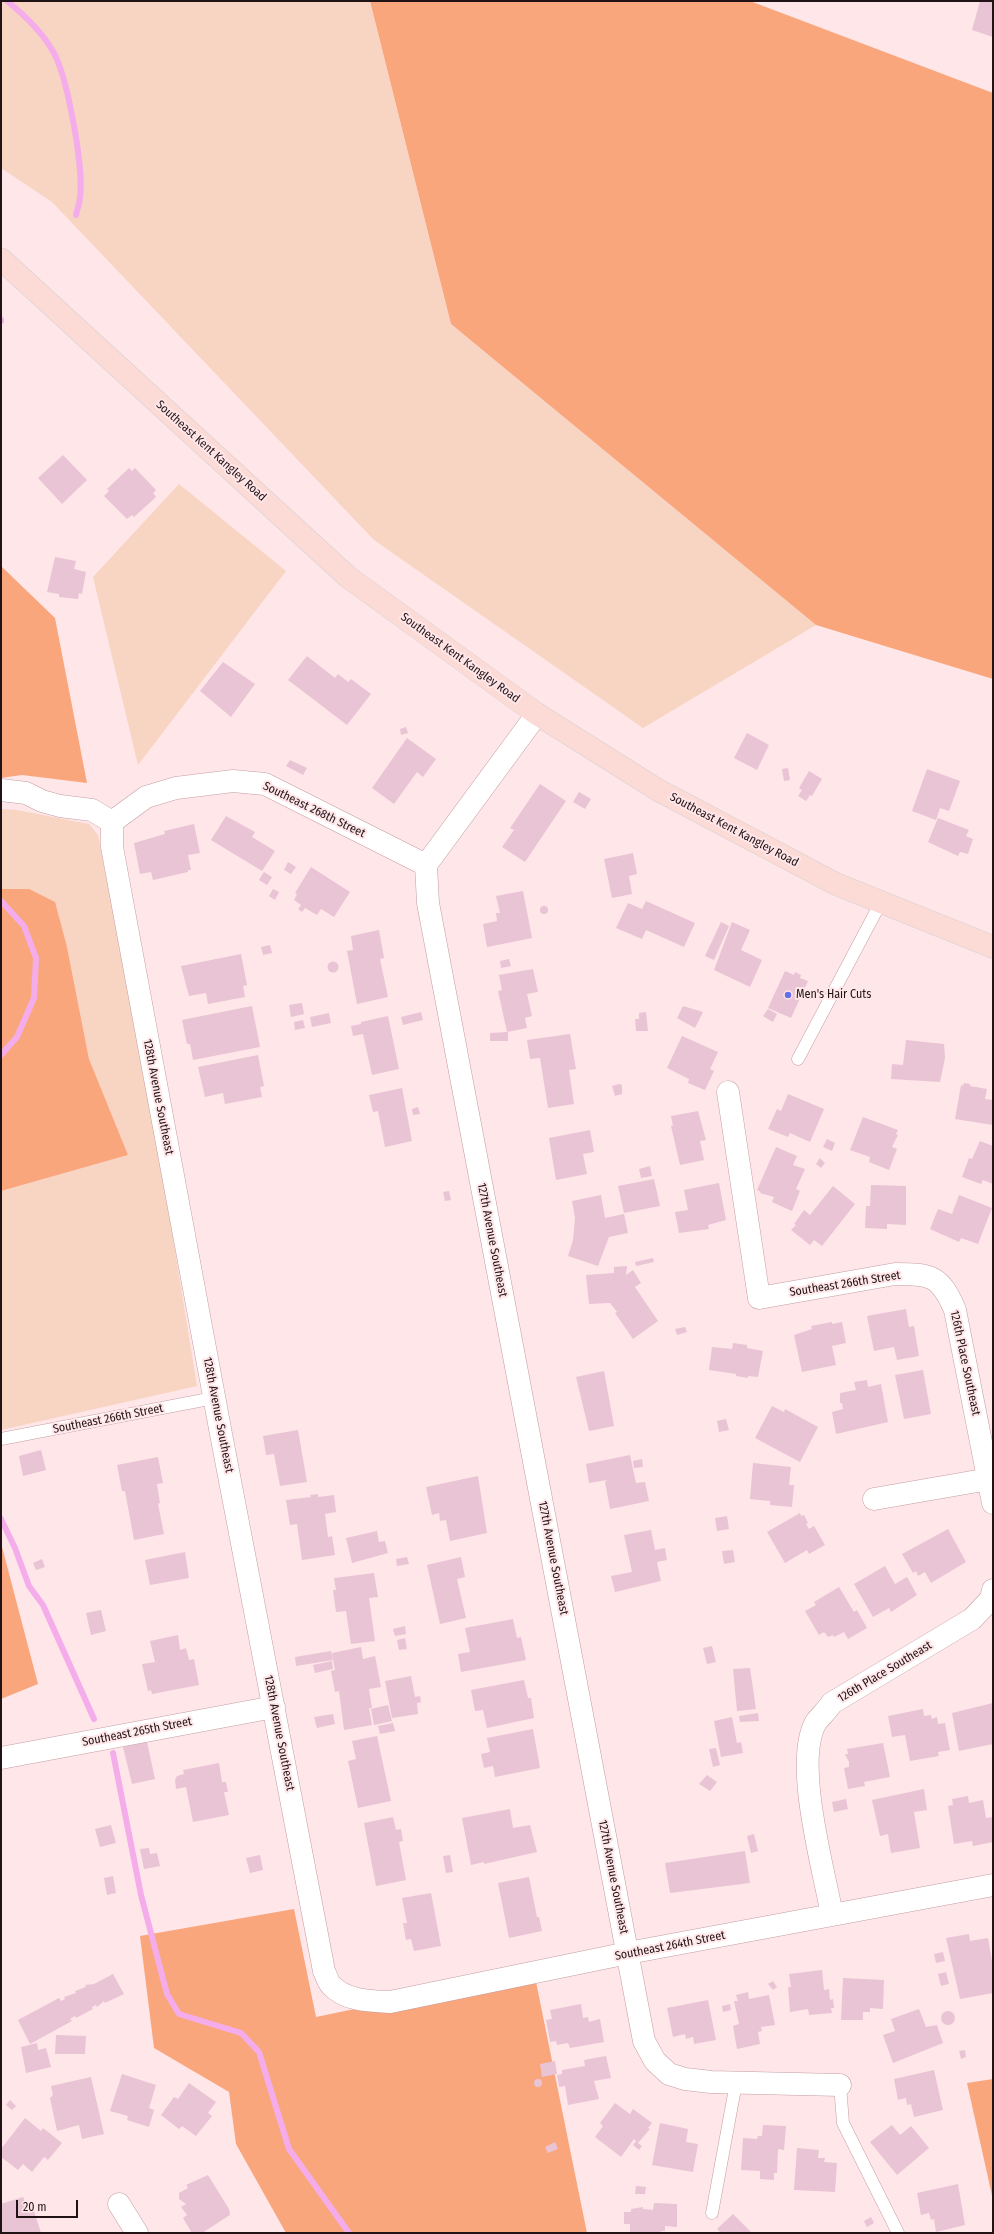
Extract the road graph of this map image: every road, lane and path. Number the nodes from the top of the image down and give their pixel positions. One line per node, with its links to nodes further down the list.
1 (1, 259): 2 (main road, Southeast Kent Kangley Road)
2 (537, 714): 5 (street); 6 (main road, Southeast Kent Kangley Road)
3 (1, 790): 4 (street)
4 (112, 822): 5 (street, Southeast 268th Street); 11 (street, 128th Avenue Southeast)
5 (426, 865): 21 (street, 127th Avenue Southeast)
6 (881, 902): 7 (main road, Southeast Kent Kangley Road); 8 (lane)
7 (993, 947)
8 (798, 1059)
9 (728, 1092): 10 (street, Southeast 266th Street)
10 (932, 1277): 13 (street, 126th Place Southeast)
11 (214, 1398): 12 (lane, Southeast 266th Street); 17 (street, 128th Avenue Southeast)
12 (1, 1439)
13 (989, 1479): 14 (street); 15 (street, 126th Place Southeast)
14 (874, 1499)
15 (993, 1503)
16 (993, 1590): 20 (street, 126th Place Southeast)
17 (274, 1707): 18 (street, Southeast 265th Street); 22 (street, 128th Avenue Southeast)
18 (1, 1758)
19 (993, 1885): 20 (street, Southeast 264th Street)
20 (832, 1916): 21 (street, Southeast 264th Street)
21 (628, 1953): 22 (street, Southeast 264th Street); 23 (street, 127th Avenue Southeast)
22 (348, 1997)
23 (736, 2083): 24 (street, 127th Avenue Southeast); 26 (lane)
24 (840, 2085): 28 (lane)
25 (119, 2204): 27 (street)
26 (712, 2213)
27 (137, 2233)
28 (898, 2233)

